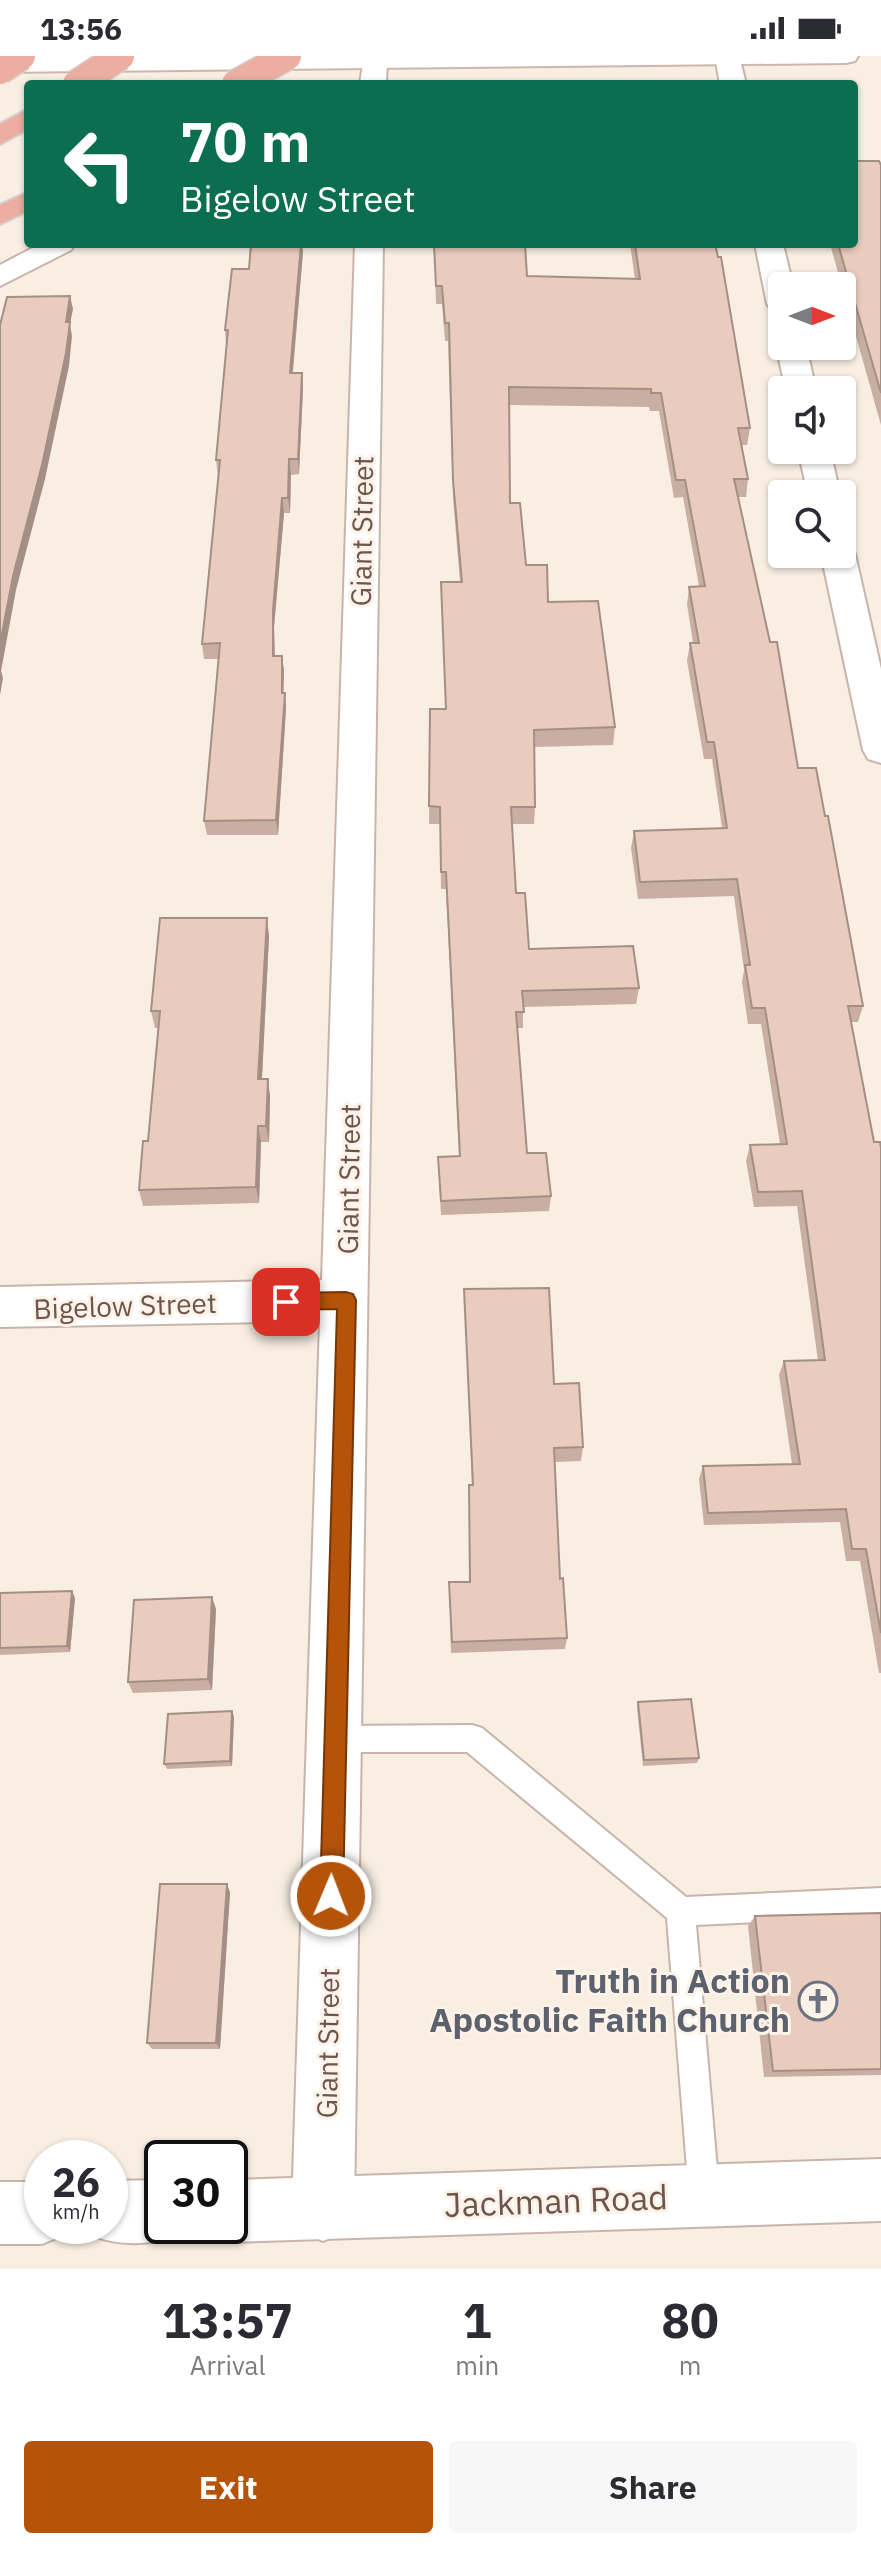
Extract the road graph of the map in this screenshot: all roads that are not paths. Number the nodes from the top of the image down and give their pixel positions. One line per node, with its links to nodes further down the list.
1 (21, 56): 7 (highway, bridge)
2 (120, 56): 9 (highway, bridge)
3 (287, 56): 10 (highway, bridge)
4 (846, 56): 5 (street)
5 (727, 57): 8 (street); 11 (street)
6 (0, 64): 8 (street)
7 (0, 70)
8 (374, 72)
9 (83, 80)
10 (243, 80)
11 (732, 80)
12 (24, 120): 13 (highway)
13 (0, 136)
14 (24, 202): 15 (highway)
15 (0, 216)
16 (54, 248): 20 (street)
17 (369, 248): 23 (street, Giant Street)
18 (770, 248): 19 (street)
19 (775, 272)
20 (0, 277)
21 (841, 568): 22 (street)
22 (881, 750)
23 (346, 1300): 24 (street, Bigelow Street); 25 (street, Giant Street)
24 (0, 1307)
25 (335, 1739): 27 (lane); 30 (street, Giant Street)
26 (881, 1902): 27 (lane)
27 (681, 1911): 29 (lane)
28 (881, 2190): 29 (street, Jackman Road)
29 (704, 2196): 30 (street, Jackman Road)
30 (323, 2210): 31 (street, Jackman Road)
31 (248, 2211)
32 (0, 2213): 33 (street)
33 (24, 2213)

